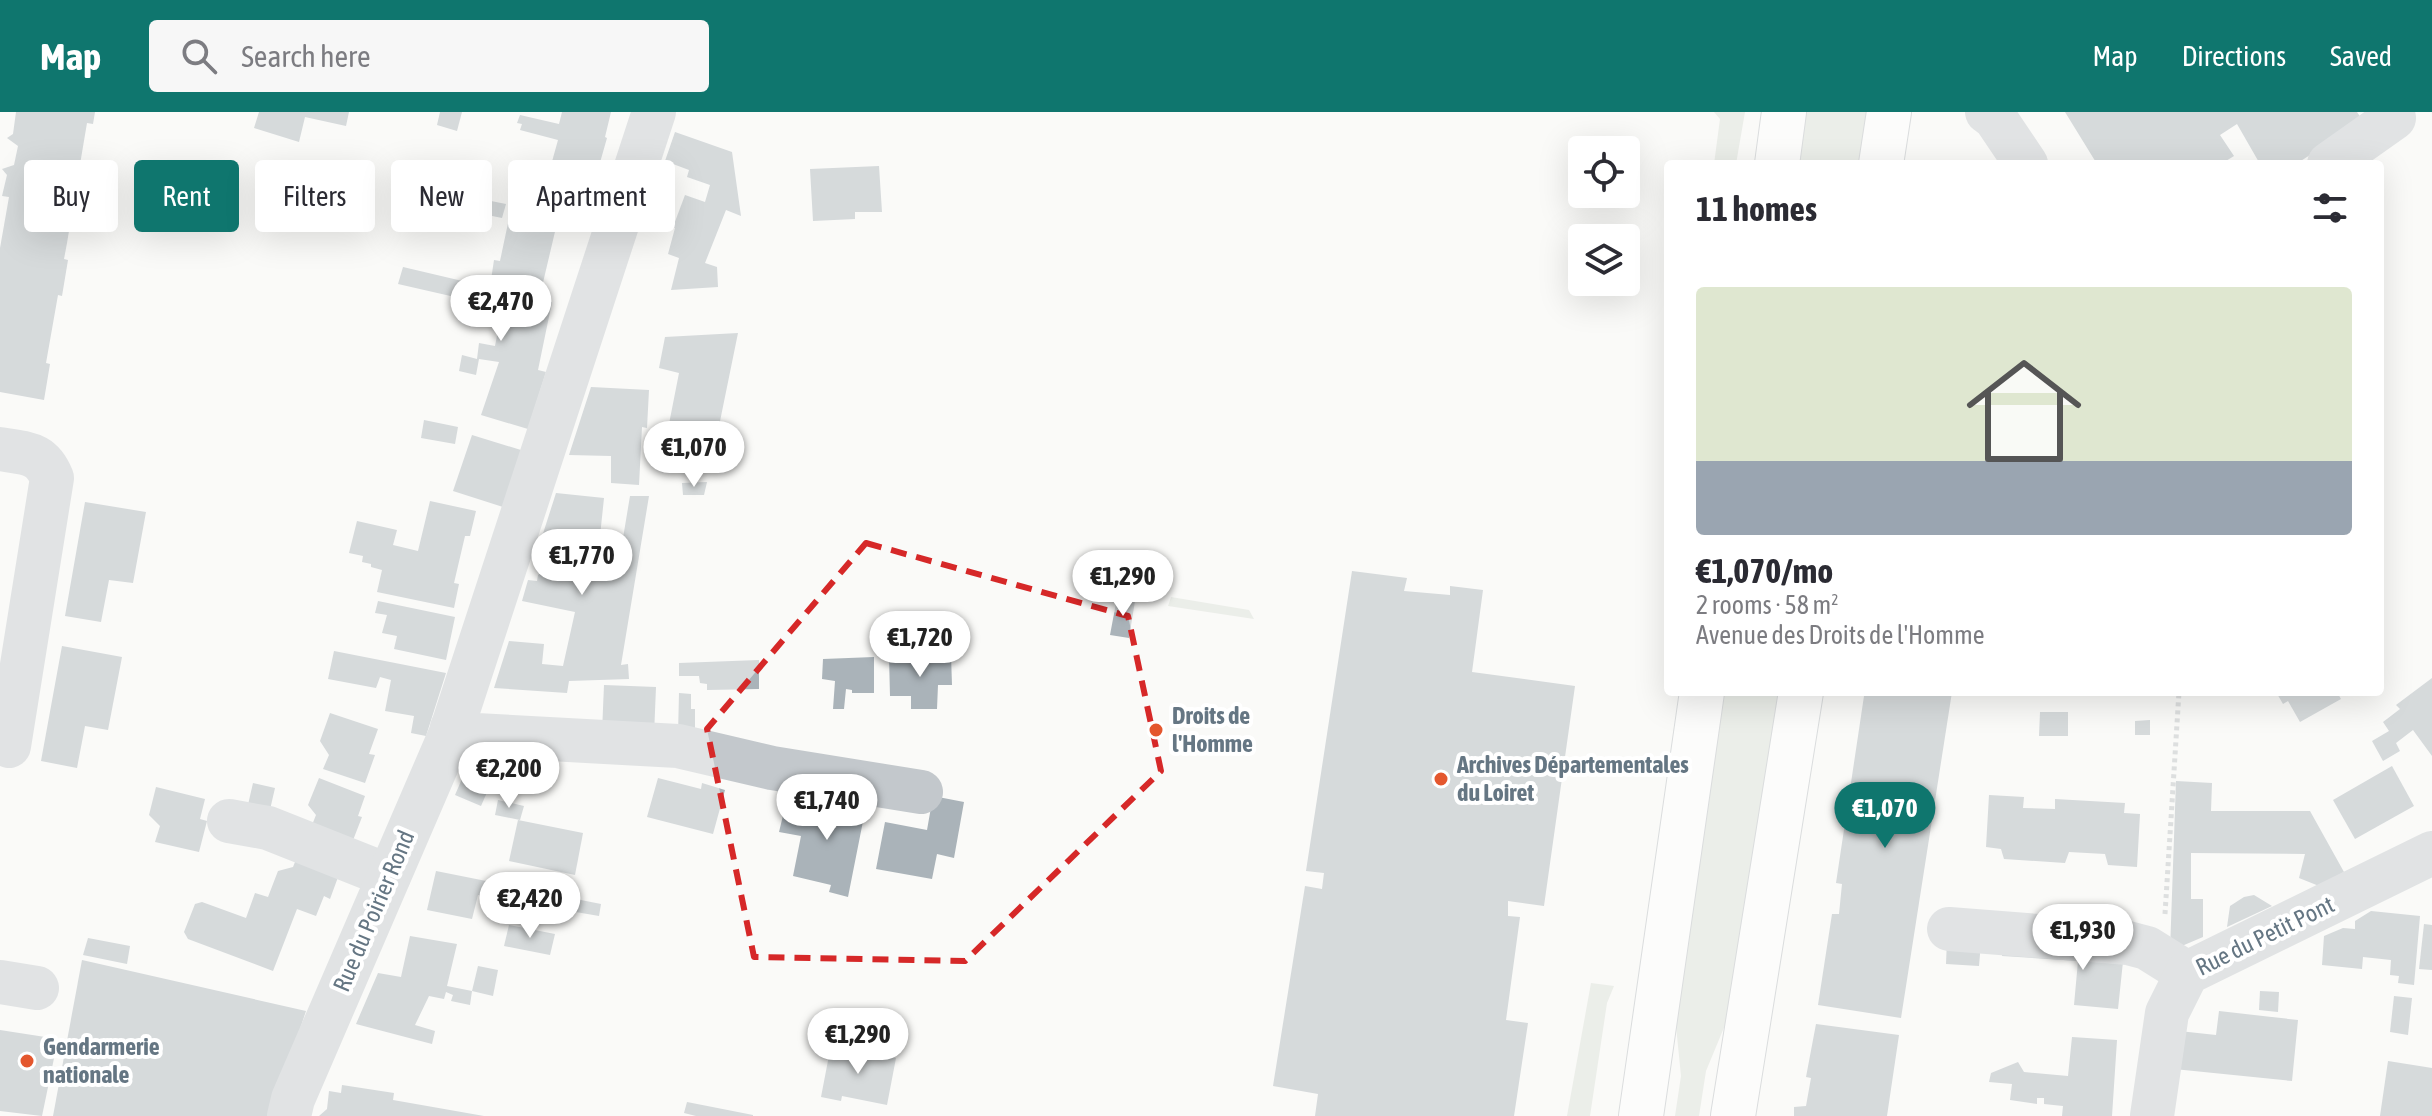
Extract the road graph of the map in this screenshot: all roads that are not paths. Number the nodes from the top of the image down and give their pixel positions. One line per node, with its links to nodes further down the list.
1 (654, 112): 13 (street, Rue du Poirier Rond)
2 (1784, 112): 6 (main road)
3 (1889, 112): 7 (main road)
4 (1987, 112): 8 (street)
5 (2394, 118): 9 (street)
6 (1778, 160)
7 (1882, 160)
8 (2023, 160)
9 (2335, 160)
10 (0, 449): 14 (street)
11 (1701, 696): 22 (main road)
12 (1800, 696): 23 (main road)
13 (452, 728): 15 (street); 18 (street, Rue du Poirier Rond)
14 (9, 746)
15 (921, 792)
16 (229, 821): 18 (street)
17 (2432, 853): 20 (street, Rue du Petit Pont)
18 (389, 876): 21 (street, Rue du Poirier Rond)
19 (1949, 929): 20 (street)
20 (2174, 966): 24 (street, Rue du Petit Pont)
21 (289, 1116)
22 (1641, 1116)
23 (1733, 1116)
24 (2152, 1116)

